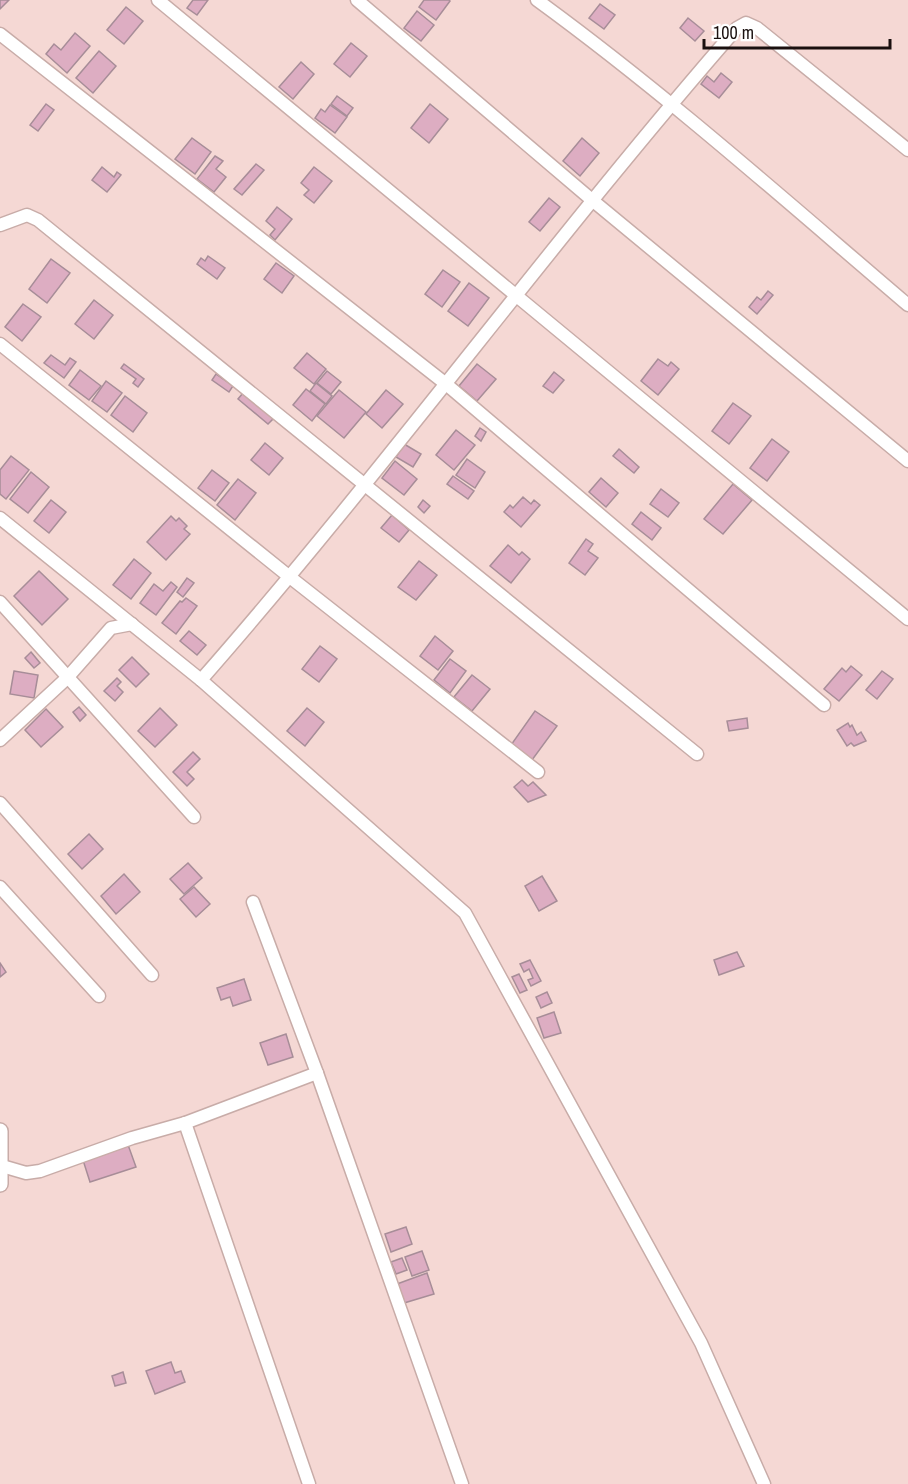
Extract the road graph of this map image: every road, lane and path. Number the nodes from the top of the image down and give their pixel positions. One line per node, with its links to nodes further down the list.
1 (158, 0): 9 (street)
2 (357, 0): 7 (street)
3 (537, 0): 5 (street)
4 (0, 34): 12 (street)
5 (671, 104): 6 (street); 7 (street); 10 (street)
6 (908, 150)
7 (592, 200): 9 (street); 13 (street)
8 (0, 225): 14 (street)
9 (517, 296): 12 (street); 18 (street)
10 (908, 305)
11 (0, 344): 16 (street)
12 (446, 384): 14 (street); 22 (street)
13 (908, 461)
14 (367, 485): 16 (street); 24 (street)
15 (0, 518): 19 (street)
16 (291, 578): 21 (street); 25 (street)
17 (0, 602): 20 (street)
18 (908, 619)
19 (132, 624): 20 (street); 21 (street)
20 (67, 678): 23 (street); 27 (street)
21 (201, 680): 39 (street)
22 (824, 705)
23 (0, 740)
24 (697, 754)
25 (538, 772)
26 (0, 803): 30 (street)
27 (194, 816)
28 (0, 887): 31 (street)
29 (253, 902): 32 (street)
30 (152, 975)
31 (99, 996)
32 (317, 1073): 33 (street); 38 (street)
33 (185, 1124): 35 (street); 37 (street)
34 (0, 1131): 35 (street)
35 (2, 1166): 36 (street)
36 (0, 1184)
37 (309, 1484)
38 (462, 1484)
39 (764, 1484)

